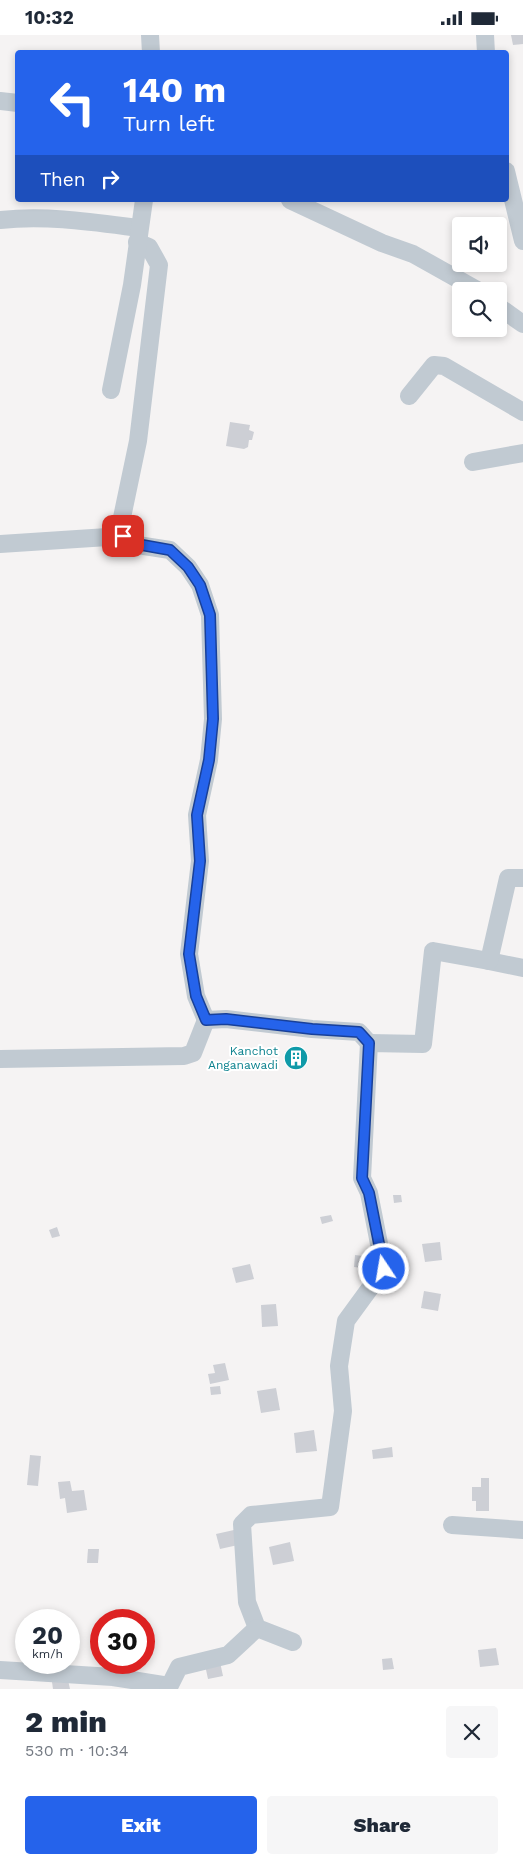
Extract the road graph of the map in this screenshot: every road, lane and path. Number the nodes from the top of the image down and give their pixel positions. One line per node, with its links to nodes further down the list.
1 (150, 35): 3 (street)
2 (485, 35): 4 (street)
3 (151, 50)
4 (486, 50)
5 (0, 101): 6 (street)
6 (15, 103)
7 (509, 183): 12 (street)
8 (144, 202): 11 (street)
9 (294, 202): 13 (street)
10 (0, 220): 11 (street)
11 (138, 235): 16 (street); 21 (street)
12 (523, 241)
13 (463, 282)
14 (507, 313): 15 (street)
15 (523, 324)
16 (111, 390)
17 (409, 396): 18 (street)
18 (523, 412)
19 (523, 453): 20 (street)
20 (473, 462)
21 (123, 536): 22 (street); 26 (street)
22 (0, 544)
23 (523, 878): 24 (street)
24 (489, 961): 25 (street); 27 (street)
25 (523, 968)
26 (206, 1020): 27 (street); 28 (street)
27 (369, 1043): 31 (street)
28 (0, 1059)
29 (452, 1525): 30 (street)
30 (523, 1530)
31 (256, 1628): 32 (street); 34 (street)
32 (294, 1642)
33 (0, 1671): 34 (street)
34 (168, 1687)

